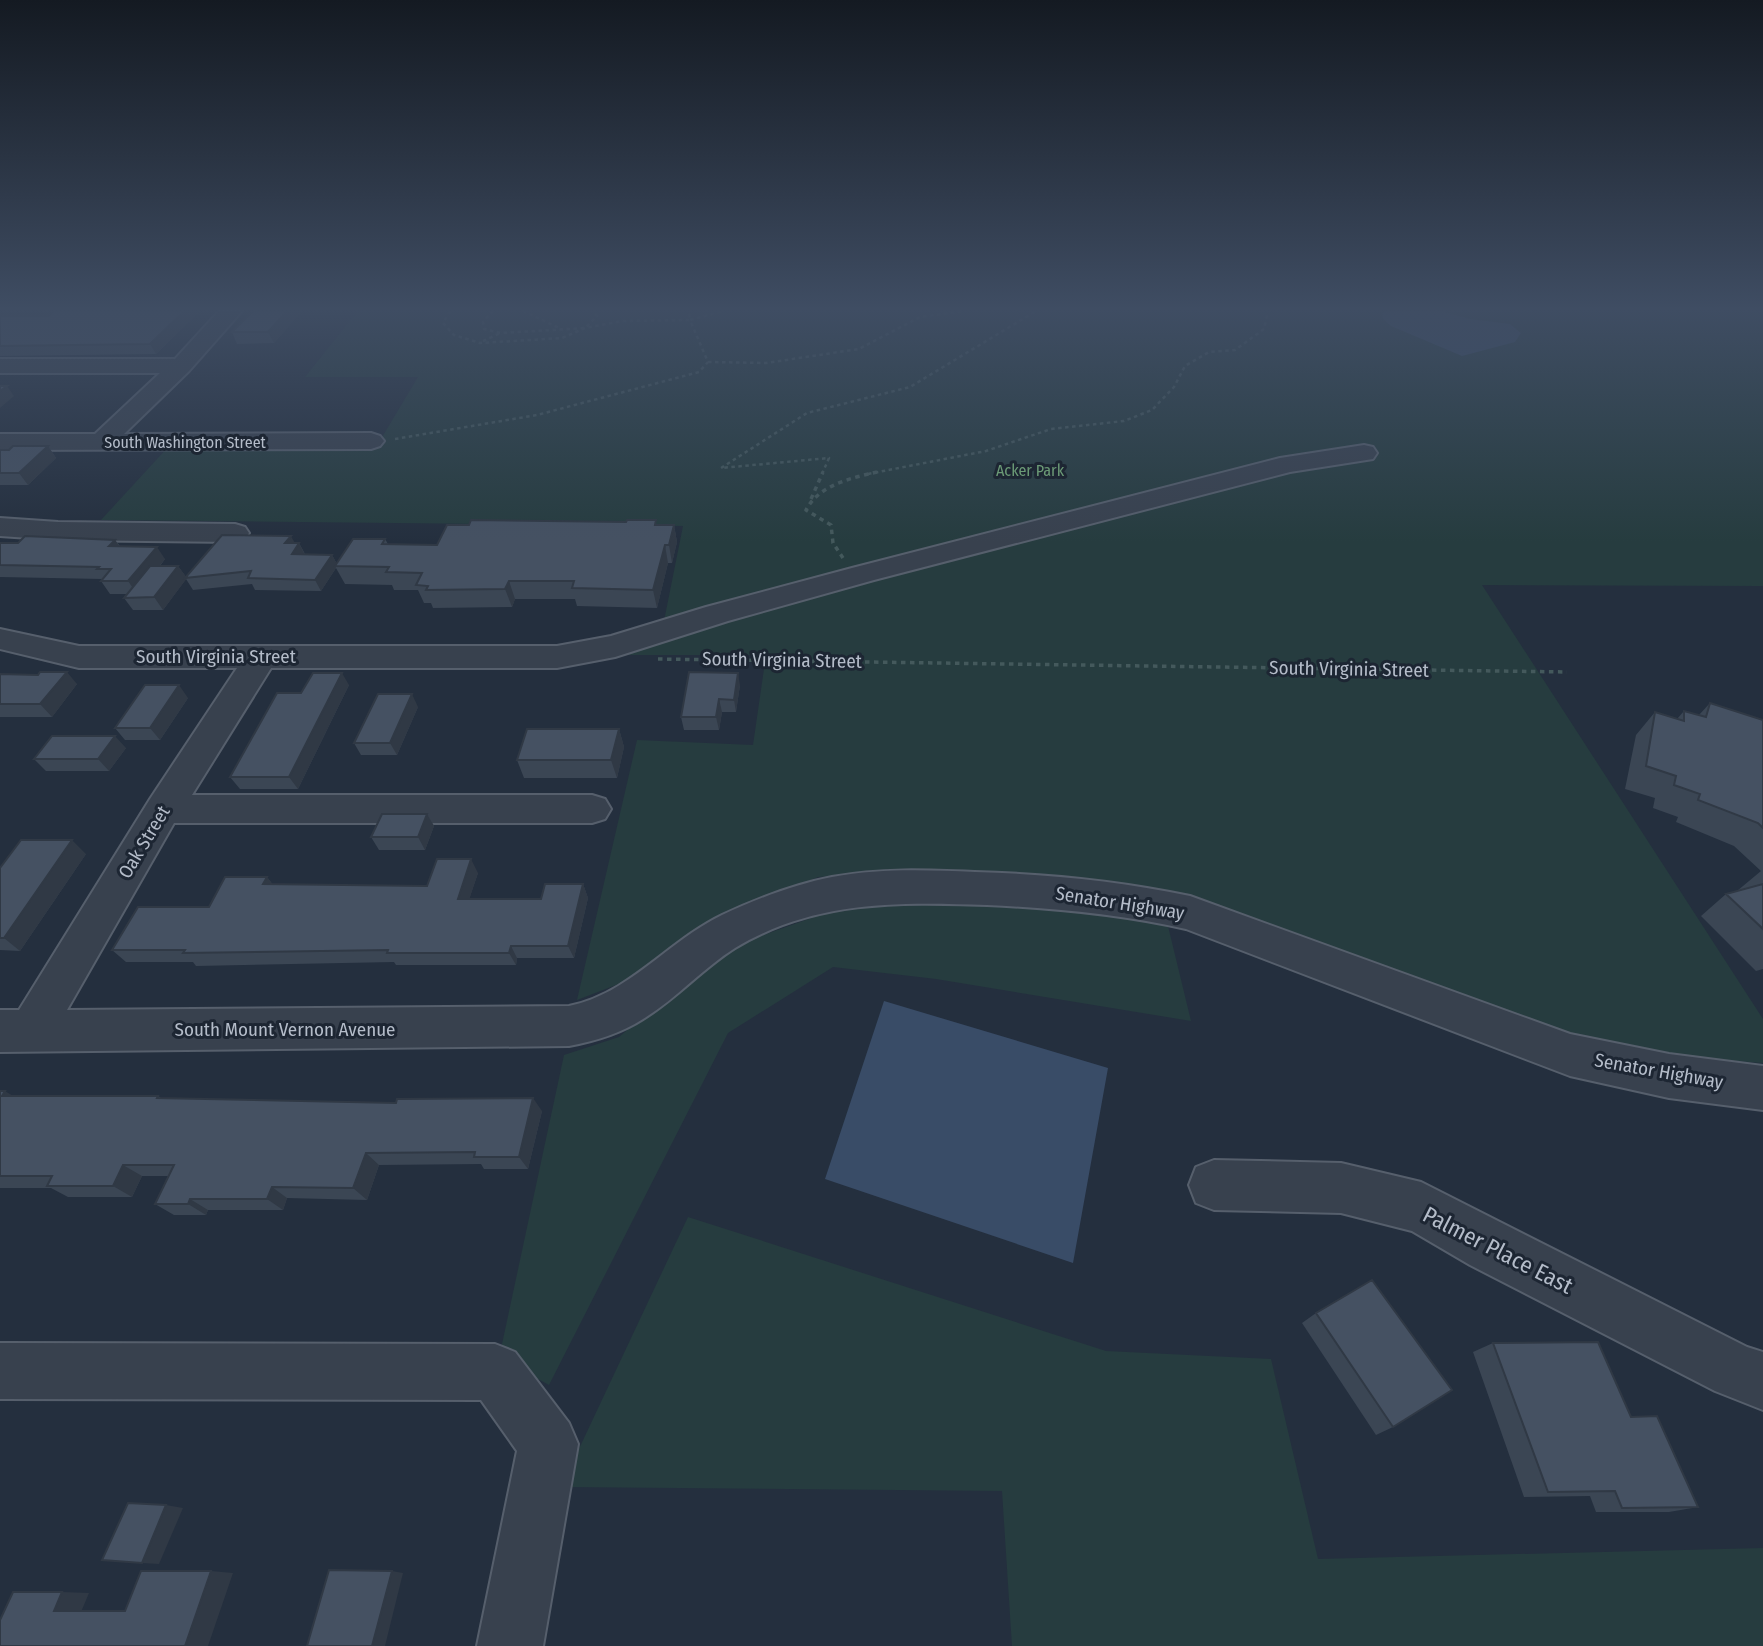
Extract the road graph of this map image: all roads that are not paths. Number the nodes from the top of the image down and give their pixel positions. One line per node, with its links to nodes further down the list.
1 (158, 388): 4 (street)
2 (371, 441): 4 (street, South Washington Street)
3 (0, 442): 4 (street, South Washington Street)
4 (101, 442)
5 (1364, 453): 9 (street, South Virginia Street)
6 (0, 527): 7 (street)
7 (235, 533)
8 (0, 639): 9 (street, South Virginia Street)
9 (262, 656): 10 (street, Oak Street)
10 (163, 809): 11 (street); 13 (street, Oak Street)
11 (592, 809)
12 (569, 1026): 13 (street, South Mount Vernon Avenue); 14 (street, Senator Highway)
13 (15, 1031)
14 (1763, 1087)
15 (1214, 1185): 17 (street, Palmer Place East)
16 (0, 1371): 18 (street)
17 (1763, 1381)
18 (510, 1646)

